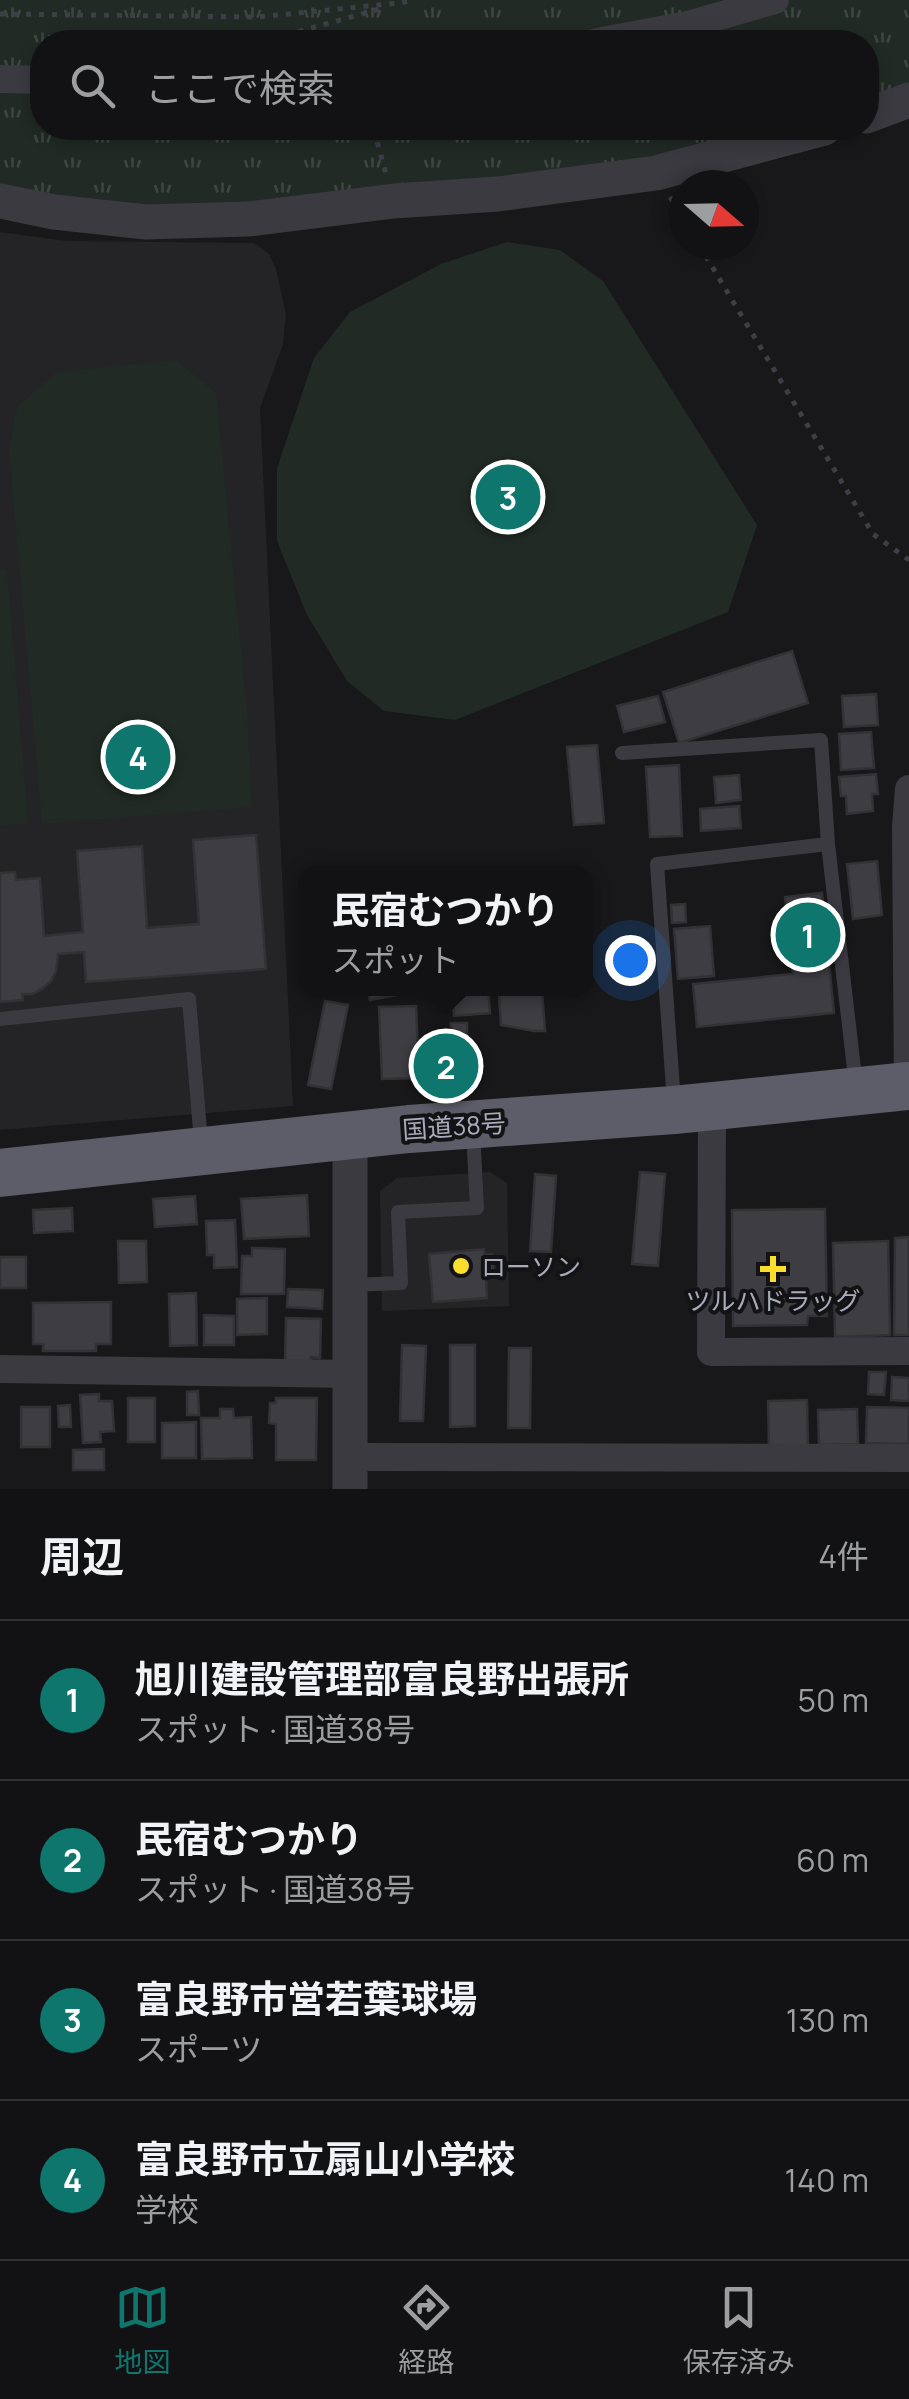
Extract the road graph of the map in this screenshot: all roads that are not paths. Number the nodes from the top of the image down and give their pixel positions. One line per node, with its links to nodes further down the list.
1 (775, 0): 2 (street)
2 (661, 30)
3 (0, 80): 4 (street)
4 (30, 80)
5 (909, 100): 6 (street)
6 (879, 111)
7 (790, 140): 8 (street)
8 (0, 202)
9 (622, 753): 11 (lane)
10 (909, 790): 13 (street)
11 (828, 844): 14 (lane); 15 (lane)
12 (0, 1019): 18 (lane)
13 (909, 1086): 14 (highway, 国道38号)
14 (857, 1092): 15 (highway, 国道38号)
15 (693, 1108): 16 (highway, 国道38号); 21 (street)
16 (473, 1125): 17 (highway, 国道38号); 20 (lane)
17 (350, 1136): 18 (highway, 国道38号); 20 (street)
18 (202, 1153): 19 (highway, 国道38号)
19 (0, 1173)
20 (350, 1285): 23 (street)
21 (909, 1351)
22 (0, 1369): 23 (street)
23 (350, 1374): 25 (street)
24 (909, 1458): 25 (street)
25 (350, 1473)

